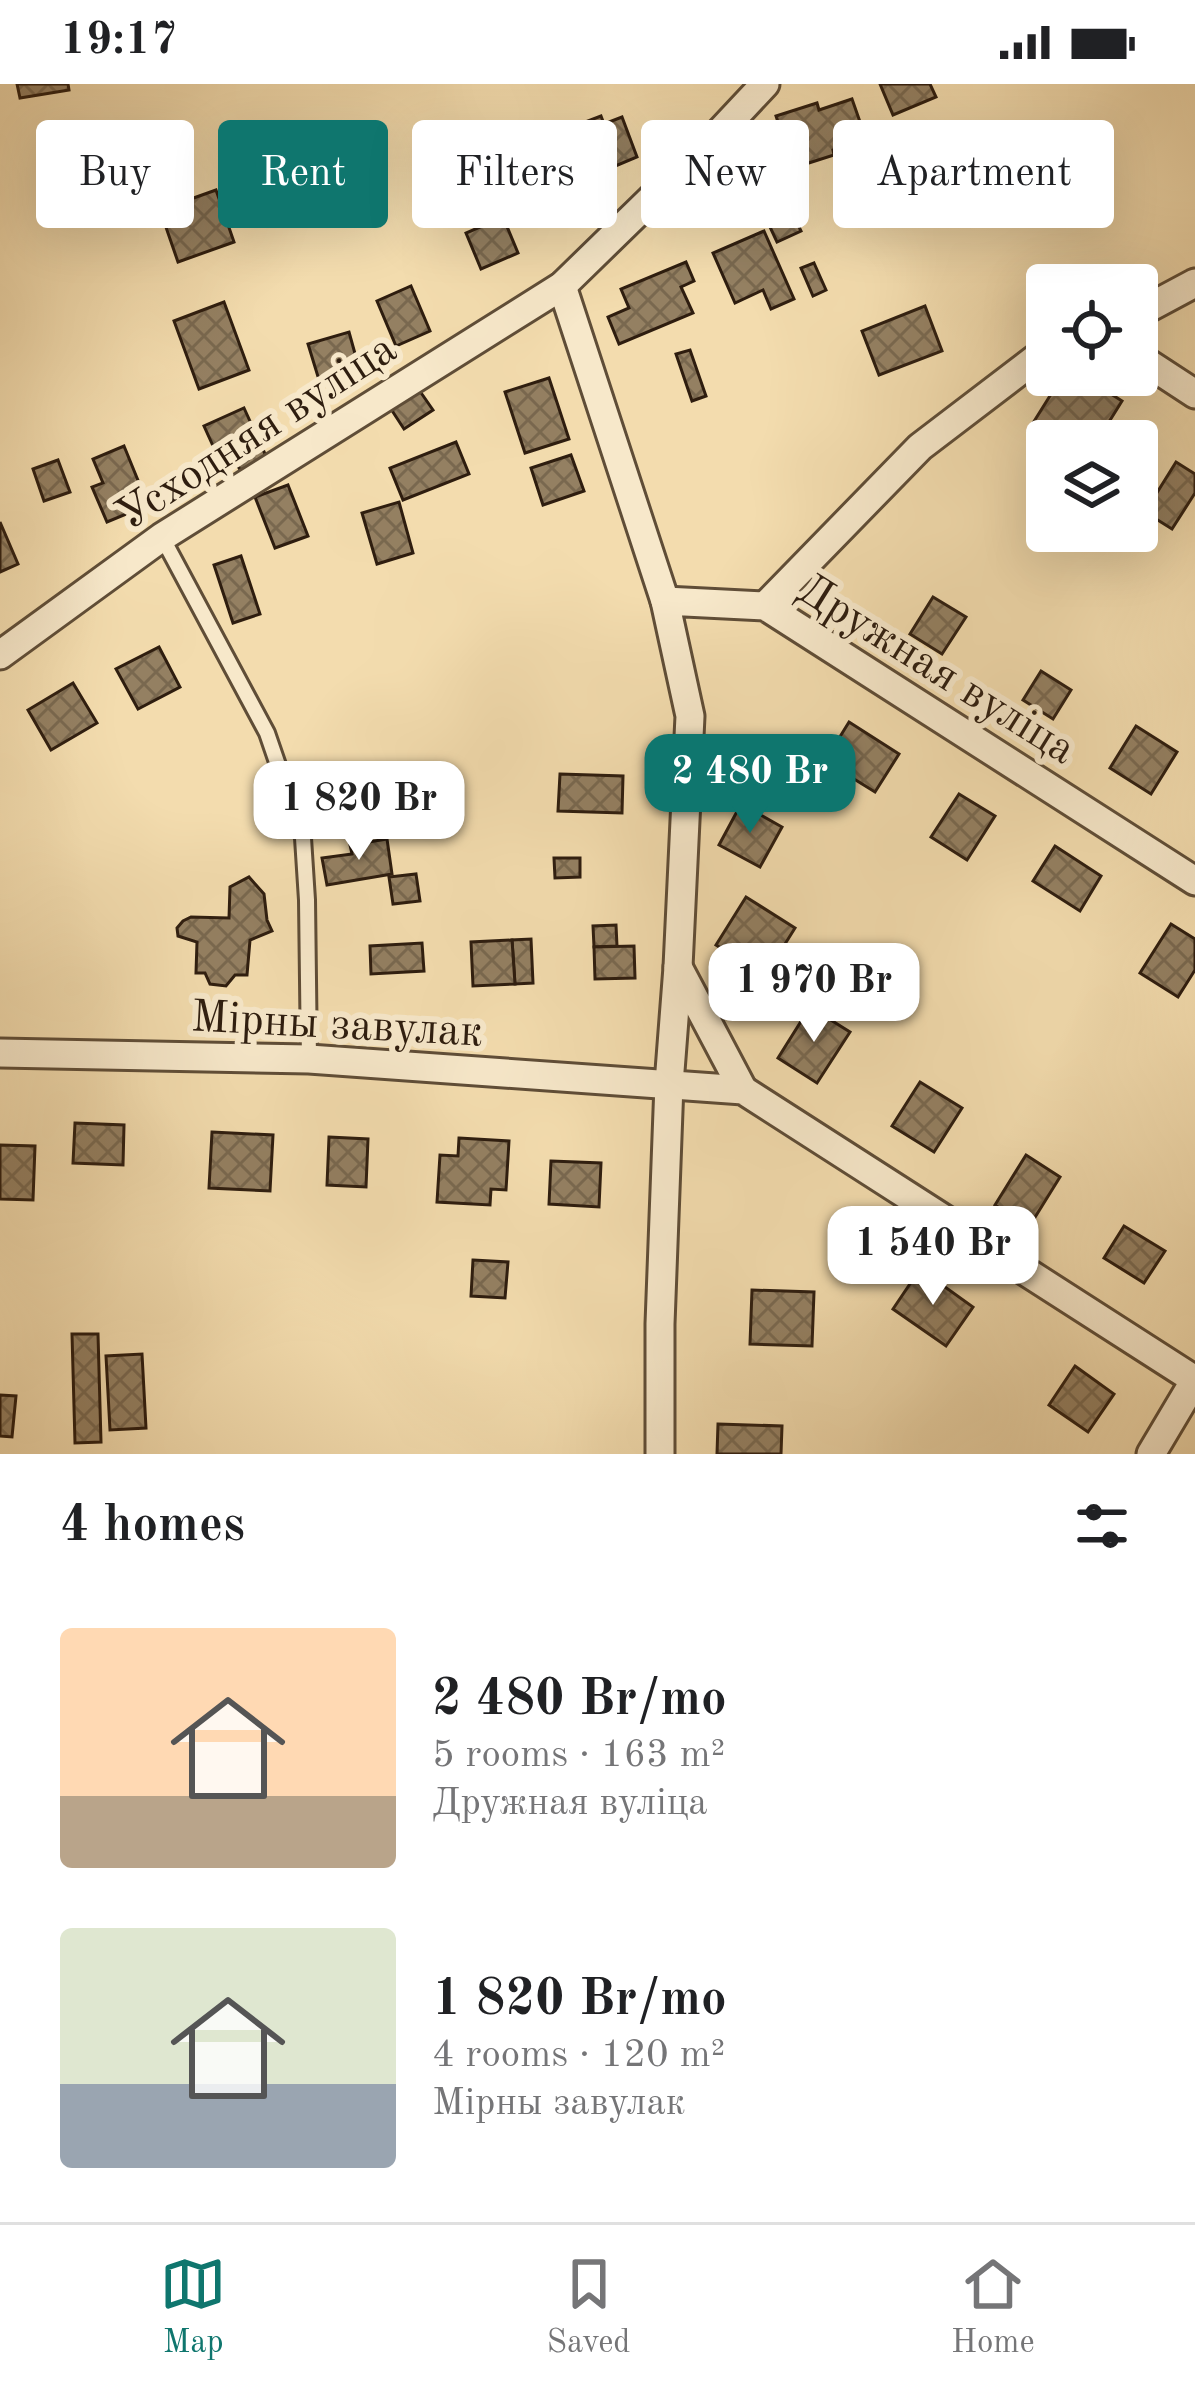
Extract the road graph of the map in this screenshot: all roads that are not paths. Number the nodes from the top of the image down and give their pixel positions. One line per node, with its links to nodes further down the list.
1 (765, 84): 3 (street, Усходняя вуліца)
2 (1195, 283): 4 (street)
3 (562, 286): 8 (street, Усходняя вуліца); 9 (street)
4 (1158, 303)
5 (1026, 366): 10 (street)
6 (1158, 370): 7 (street)
7 (1195, 394)
8 (161, 536): 11 (street, Усходняя вуліца); 15 (lane)
9 (665, 602): 10 (street, Дружная вуліца); 13 (street)
10 (766, 606): 12 (street, Дружная вуліца)
11 (0, 655)
12 (1195, 881)
13 (679, 967): 16 (street); 17 (street)
14 (0, 1053): 15 (street, Мірны завулак)
15 (309, 1059): 16 (street, Мірны завулак)
16 (669, 1084): 17 (street, Мірны завулак); 19 (street)
17 (743, 1090): 18 (street)
18 (1195, 1380): 20 (street)
19 (660, 1454)
20 (1150, 1454)

